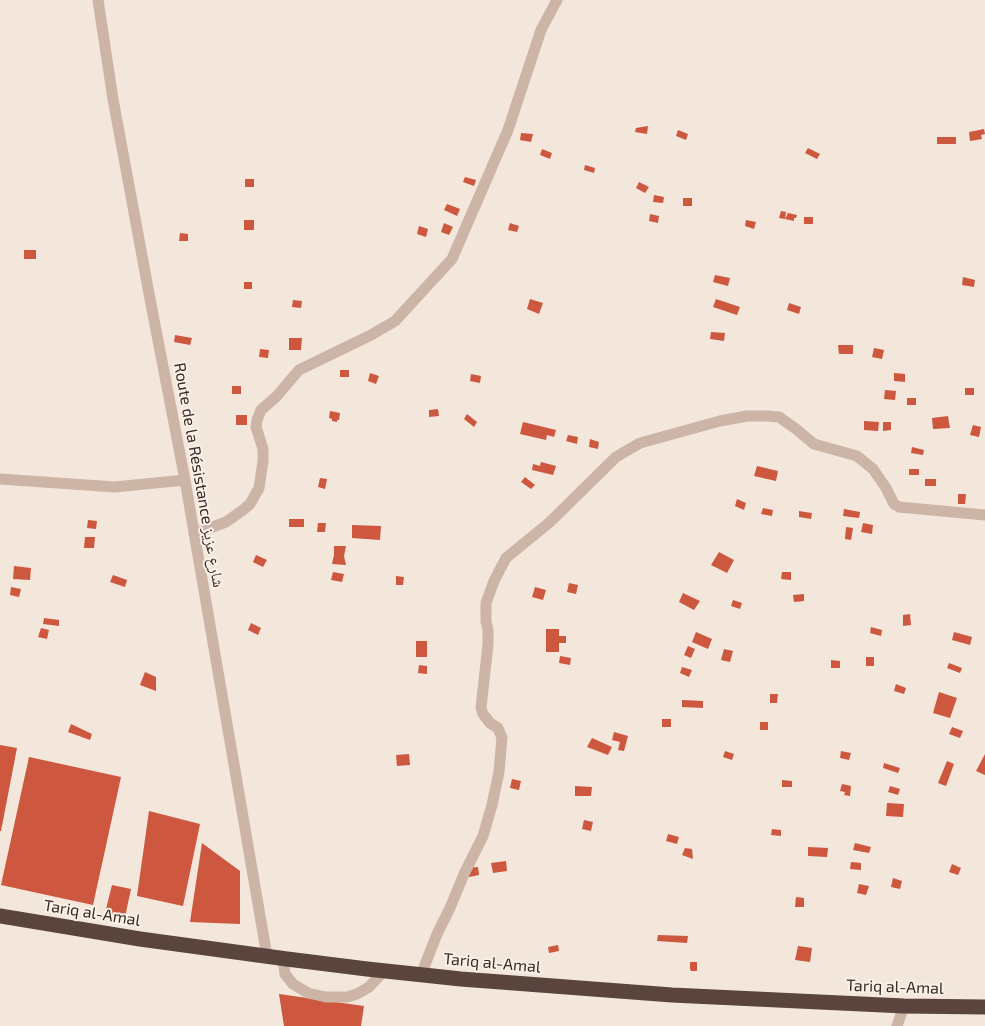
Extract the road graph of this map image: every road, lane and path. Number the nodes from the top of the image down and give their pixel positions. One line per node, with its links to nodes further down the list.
1 (98, 0): 4 (street, Route de la Résistance شارع عزيز)
2 (558, 0): 6 (street)
3 (0, 479): 4 (street)
4 (185, 480): 6 (street, Route de la Résistance شارع عزيز)
5 (985, 515): 11 (street)
6 (194, 534): 8 (street, Route de la Résistance شارع عزيز)
7 (0, 916): 8 (highway, Tariq al-Amal)
8 (267, 956): 9 (highway, Tariq al-Amal)
9 (283, 959): 10 (highway, Tariq al-Amal); 10 (street)
10 (384, 971): 11 (highway, Tariq al-Amal)
11 (421, 975): 12 (highway, Tariq al-Amal)
12 (904, 1006): 13 (highway, Tariq al-Amal); 14 (street)
13 (985, 1008)
14 (897, 1026)

